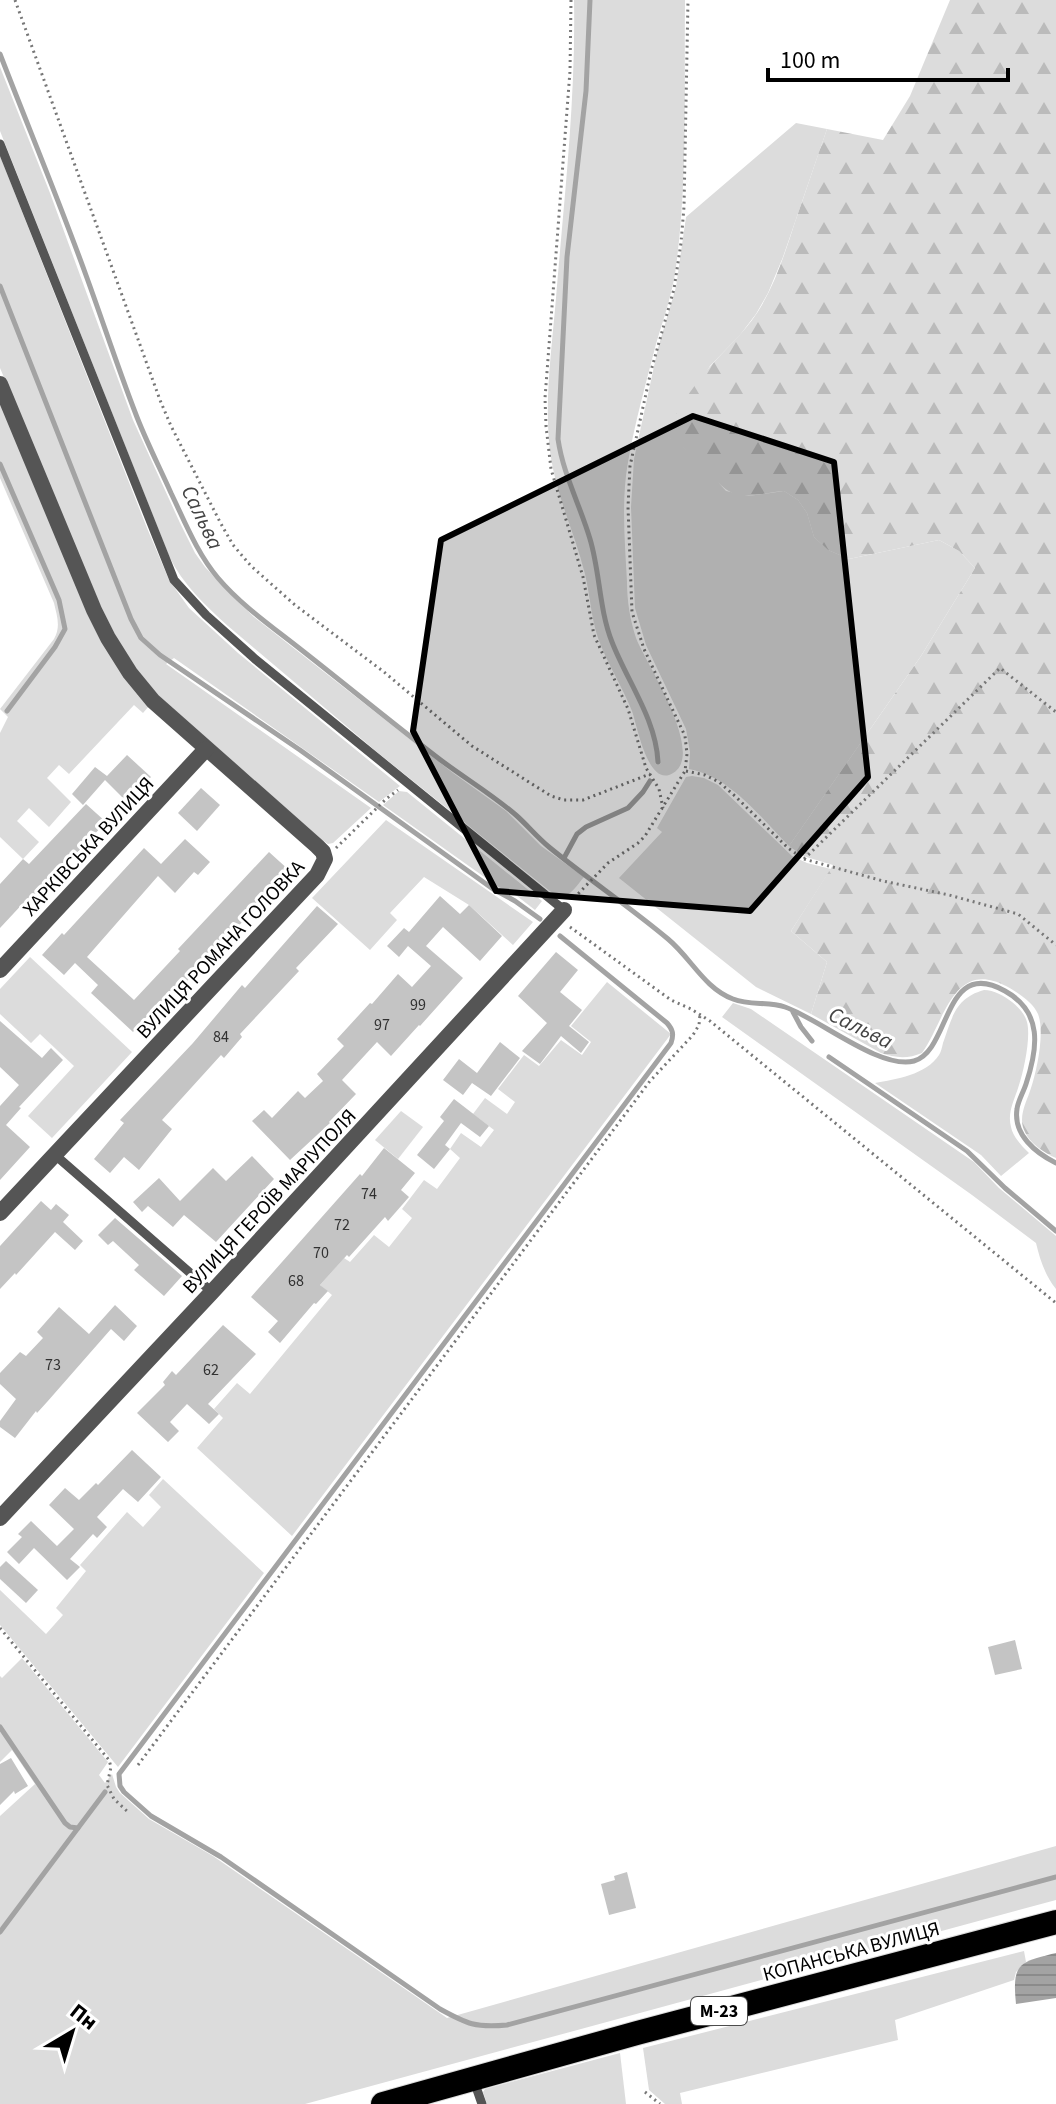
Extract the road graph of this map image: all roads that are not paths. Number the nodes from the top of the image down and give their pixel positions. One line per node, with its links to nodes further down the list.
1 (0, 144): 4 (lane)
2 (0, 384): 3 (street, ВУЛИЦЯ РОМАНА ГОЛОВКА)
3 (206, 749): 5 (street, ХАРКІВСЬКА ВУЛИЦЯ); 6 (street, ВУЛИЦЯ РОМАНА ГОЛОВКА)
4 (560, 914): 8 (street, ВУЛИЦЯ ГЕРОЇВ МАРІУПОЛЯ)
5 (0, 970)
6 (54, 1154): 7 (street, ВУЛИЦЯ РОМАНА ГОЛОВКА); 8 (lane)
7 (0, 1213)
8 (212, 1292): 9 (street, ВУЛИЦЯ ГЕРОЇВ МАРІУПОЛЯ)
9 (0, 1518)
10 (1056, 1922): 11 (highway, КОПАНСЬКА ВУЛИЦЯ / М-23)
11 (473, 2078): 12 (highway, КОПАНСЬКА ВУЛИЦЯ / М-23); 13 (lane)
12 (383, 2104)
13 (482, 2104)

